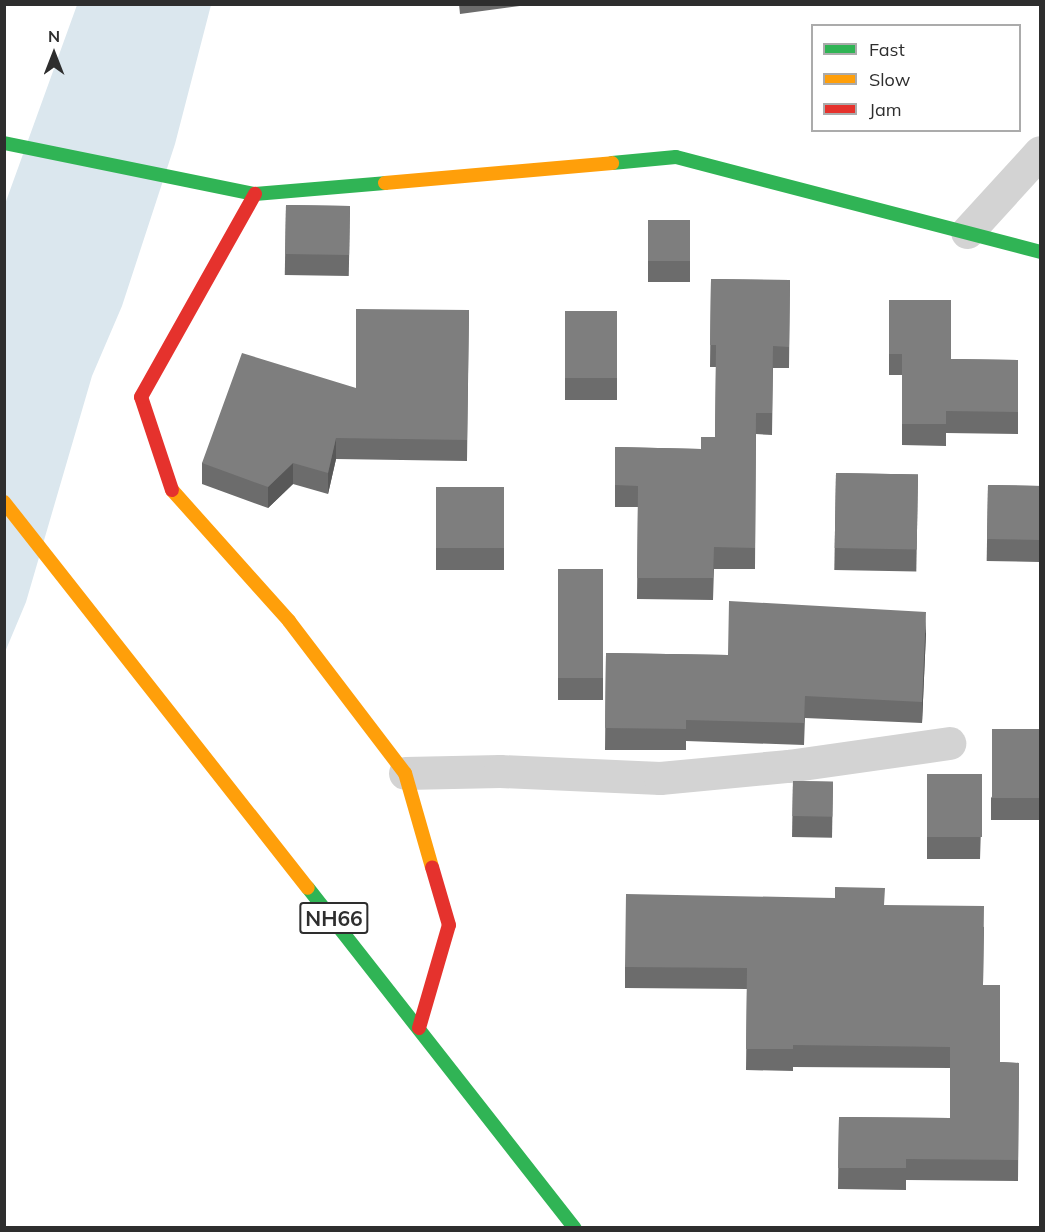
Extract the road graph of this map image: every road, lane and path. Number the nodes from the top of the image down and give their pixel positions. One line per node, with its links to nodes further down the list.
1 (4, 143): 3 (main road)
2 (1041, 153): 4 (street)
3 (255, 194): 4 (main road); 8 (main road)
4 (967, 232): 5 (main road)
5 (1041, 252)
6 (4, 502): 9 (main road, NH66)
7 (949, 743): 8 (street)
8 (405, 773): 9 (main road)
9 (419, 1028): 10 (main road, NH66)
10 (574, 1227)

